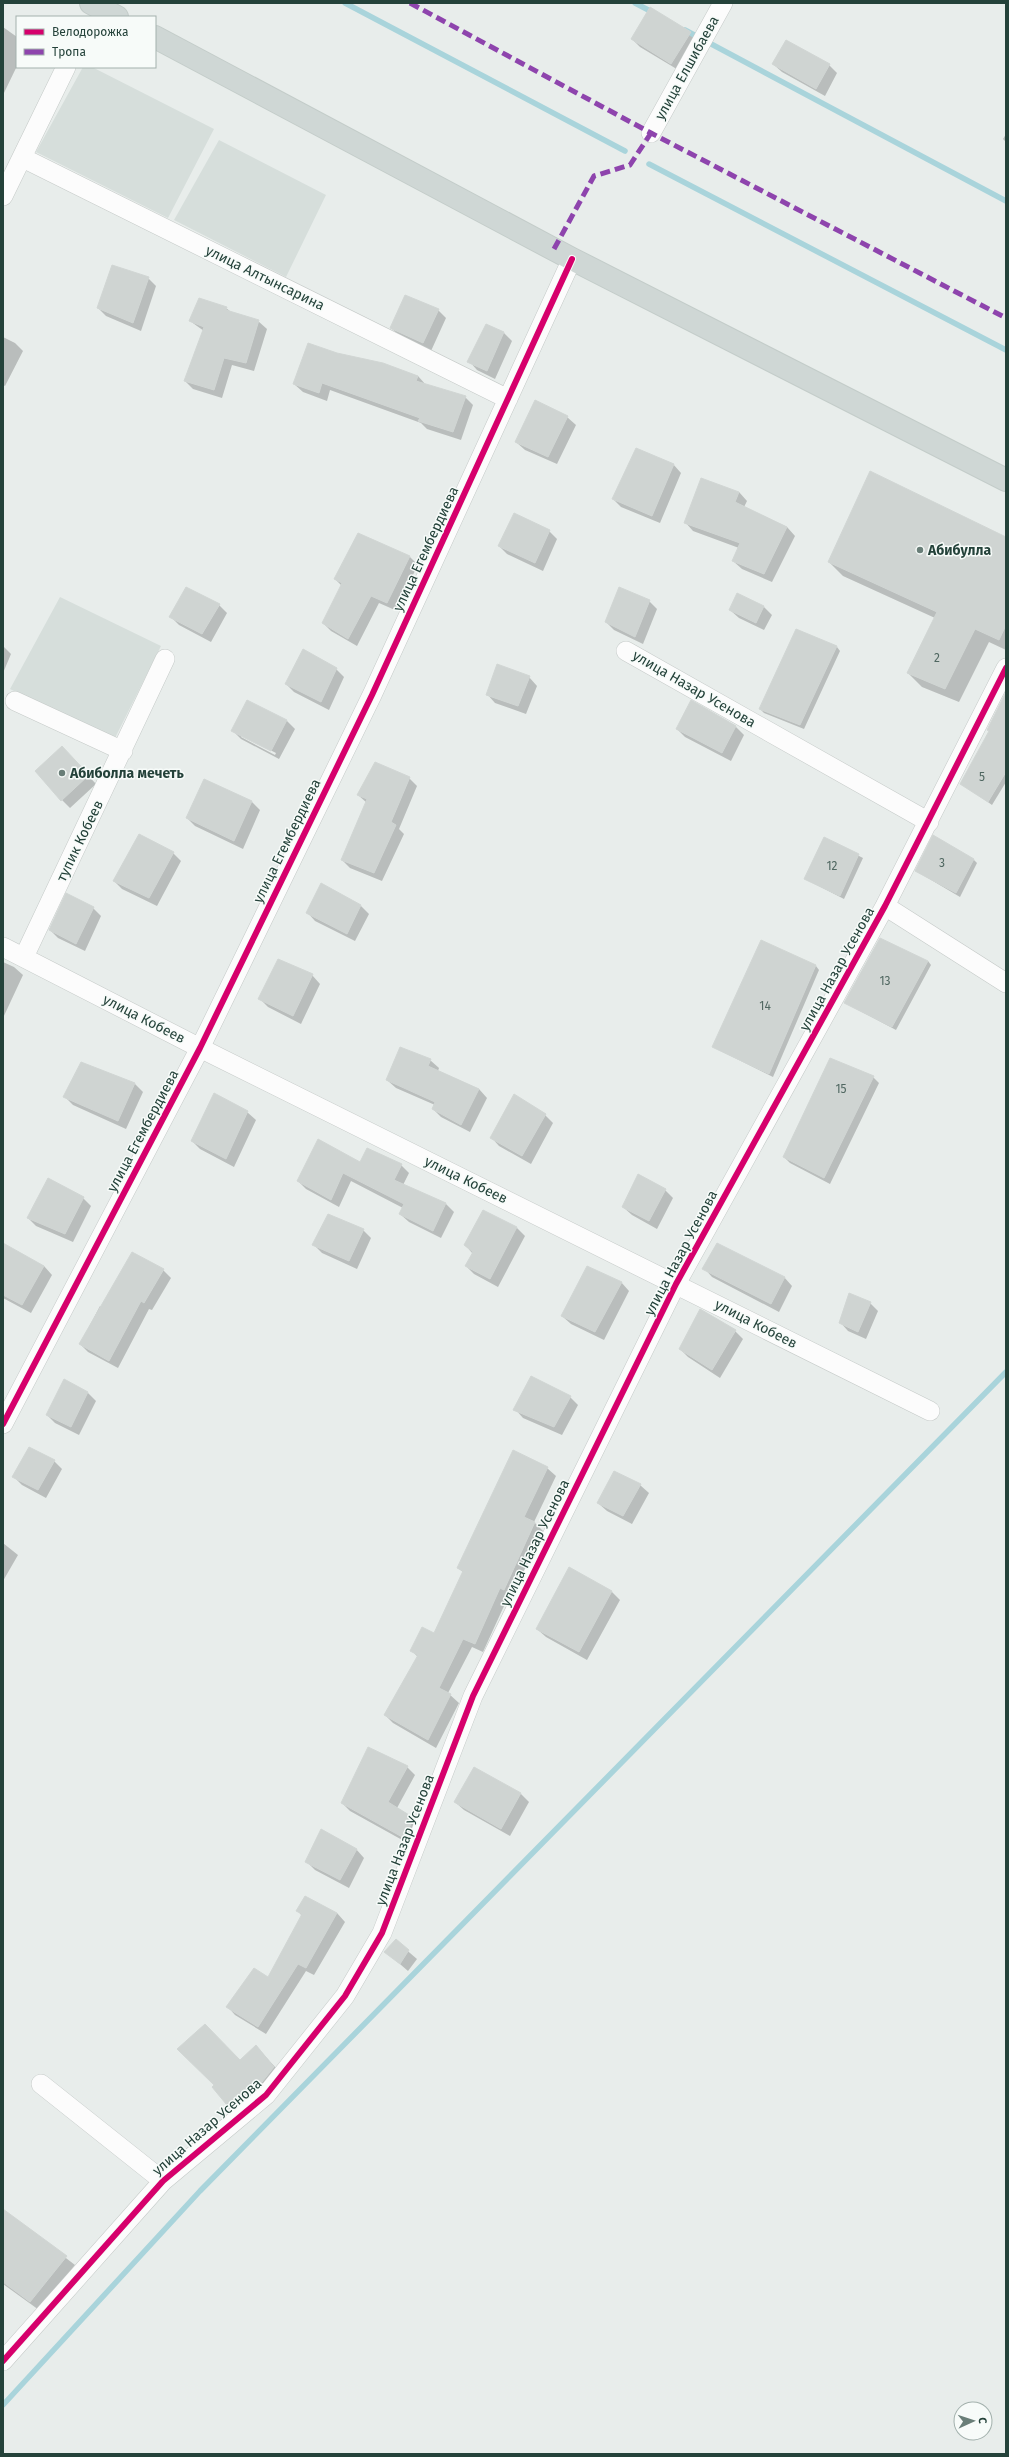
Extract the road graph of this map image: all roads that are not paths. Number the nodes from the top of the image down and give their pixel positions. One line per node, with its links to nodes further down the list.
1 (723, 3): 6 (street, улица Елшибаева)
2 (92, 8): 3 (main road)
3 (114, 16)
4 (156, 38): 9 (main road)
5 (66, 68): 7 (street)
6 (651, 133)
7 (23, 158): 8 (street); 10 (street, улица Алтынсарина)
8 (3, 196)
9 (572, 259): 10 (street, улица Егембердиева); 11 (main road)
10 (508, 399): 22 (street, улица Егембердиева)
11 (1006, 480)
12 (626, 651): 17 (street, улица Назар Усенова)
13 (165, 659): 16 (street, тупик Кобеев)
14 (1006, 668): 17 (street, улица Назар Усенова)
15 (15, 701): 16 (street)
16 (123, 750): 20 (street, тупик Кобеев)
17 (929, 822): 18 (street, улица Назар Усенова)
18 (885, 906): 21 (street, улица Назар Усенова); 23 (street, улица Назар Усенова)
19 (3, 946): 20 (street, улица Кобеев)
20 (24, 957): 22 (street, улица Кобеев)
21 (1006, 983)
22 (200, 1048): 23 (street, улица Кобеев); 25 (street, улица Егембердиева)
23 (676, 1284): 24 (street, улица Кобеев); 27 (street, улица Назар Усенова)
24 (930, 1411)
25 (3, 1424)
26 (41, 2084): 27 (street)
27 (163, 2180): 28 (street, улица Назар Усенова)
28 (3, 2361)

